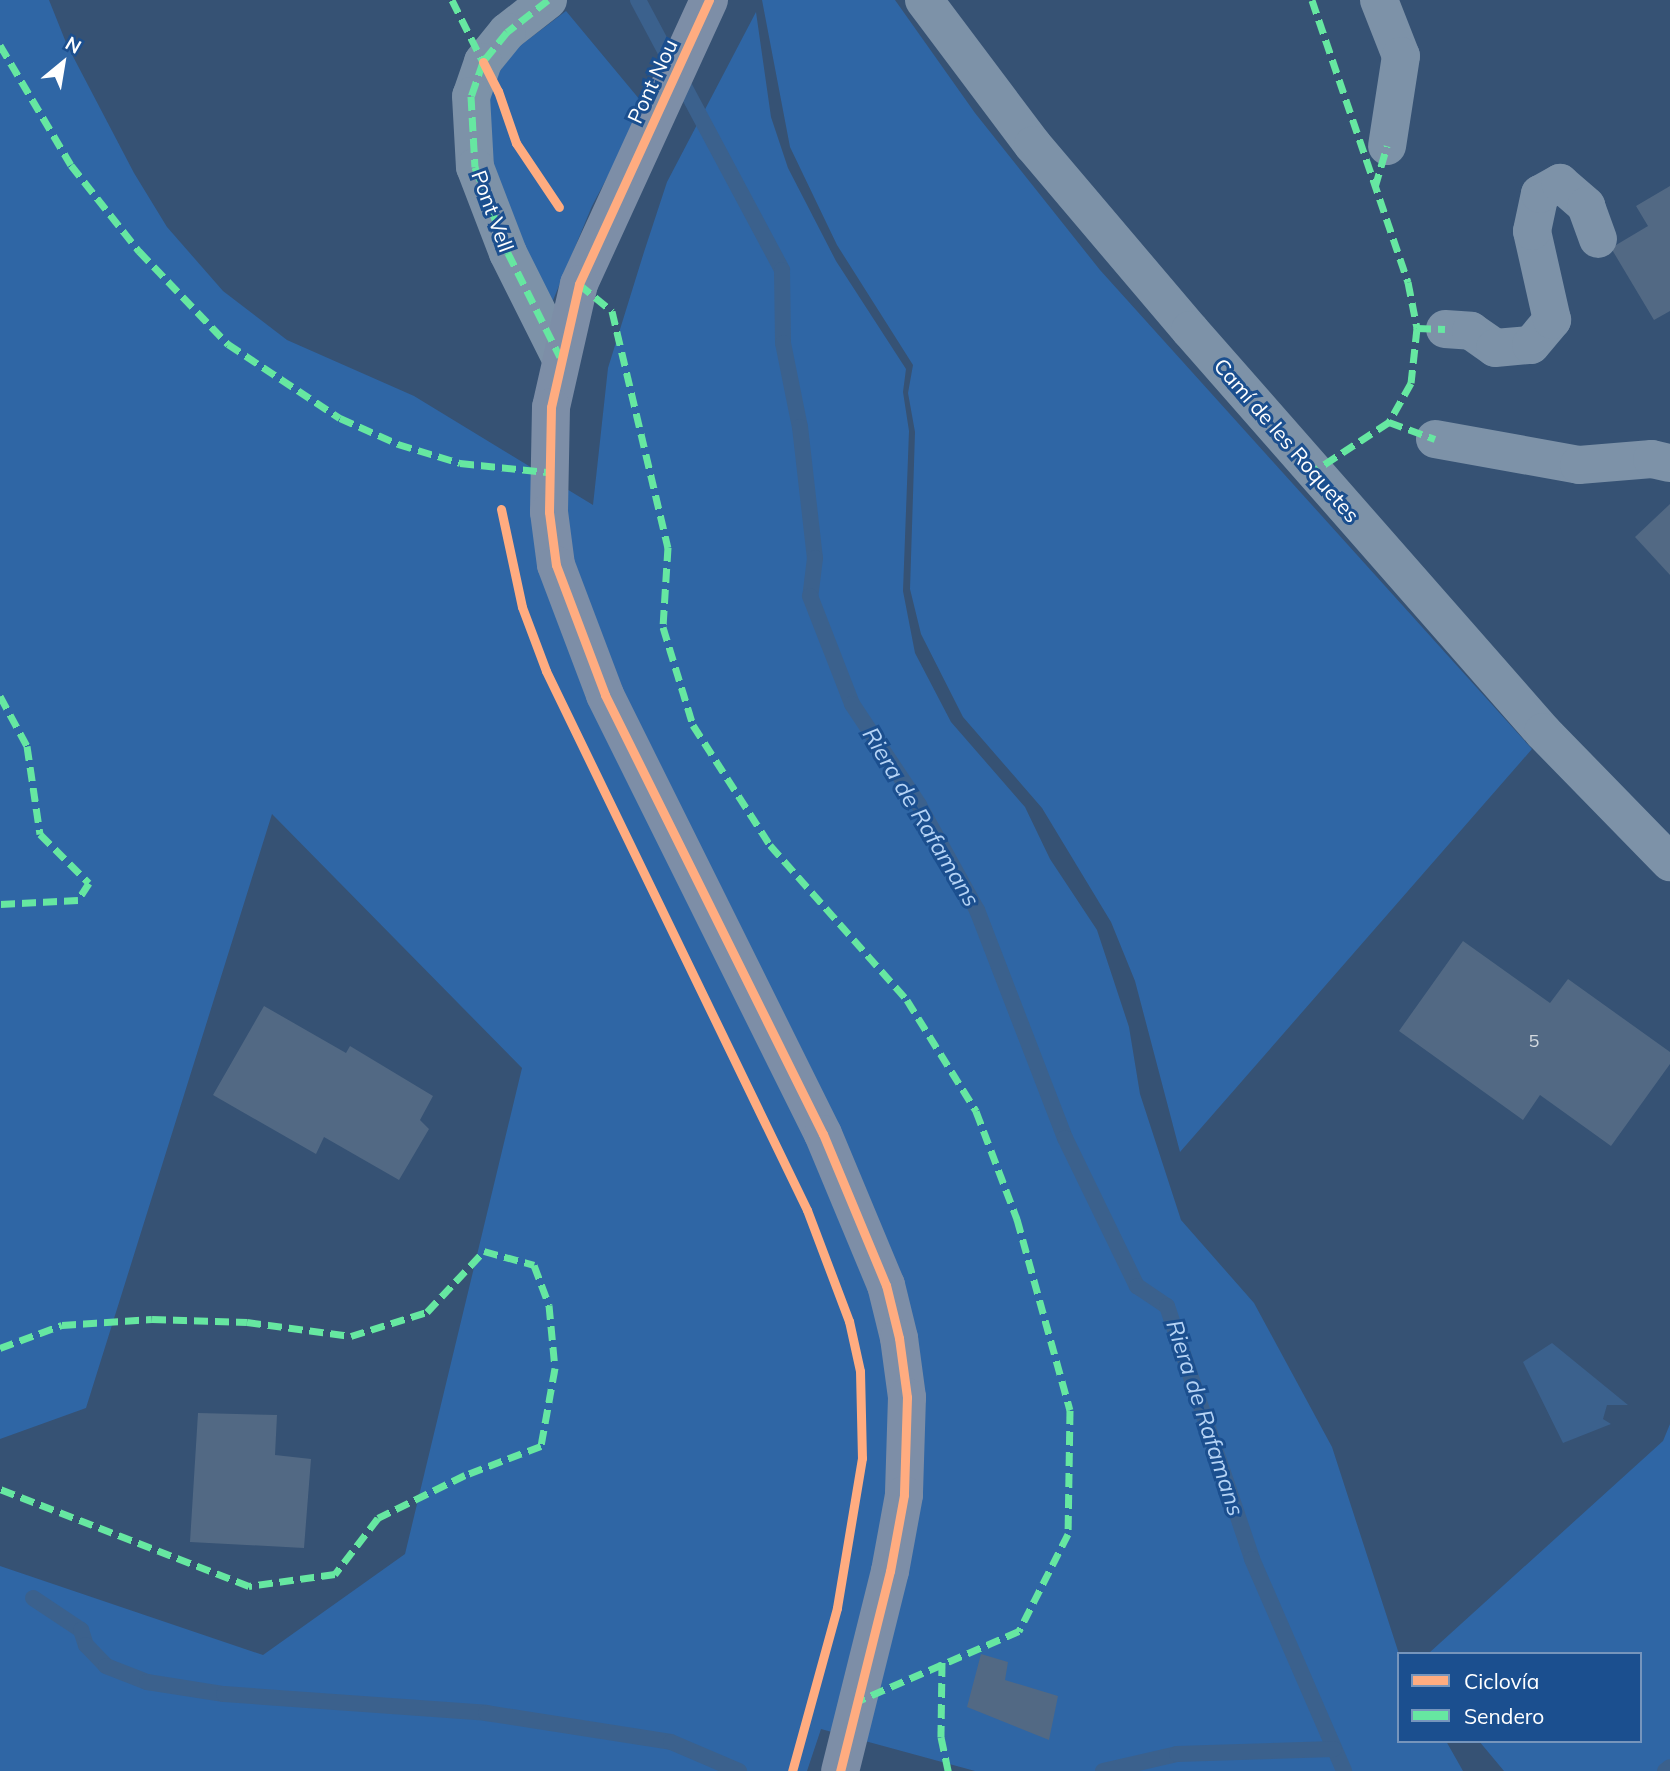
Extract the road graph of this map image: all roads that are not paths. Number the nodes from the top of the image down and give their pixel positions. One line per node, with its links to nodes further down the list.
1 (548, 0): 8 (street, Pont Vell)
2 (709, 0): 8 (main road, Pont Nou)
3 (924, 0): 11 (street, Camí de les Roquetes)
4 (1380, 0): 5 (street)
5 (1387, 146)
6 (1598, 239): 7 (street)
7 (1445, 329)
8 (561, 357): 12 (main road, Pont Nou)
9 (1435, 439): 10 (street)
10 (1670, 463)
11 (1670, 862)
12 (840, 1771)

